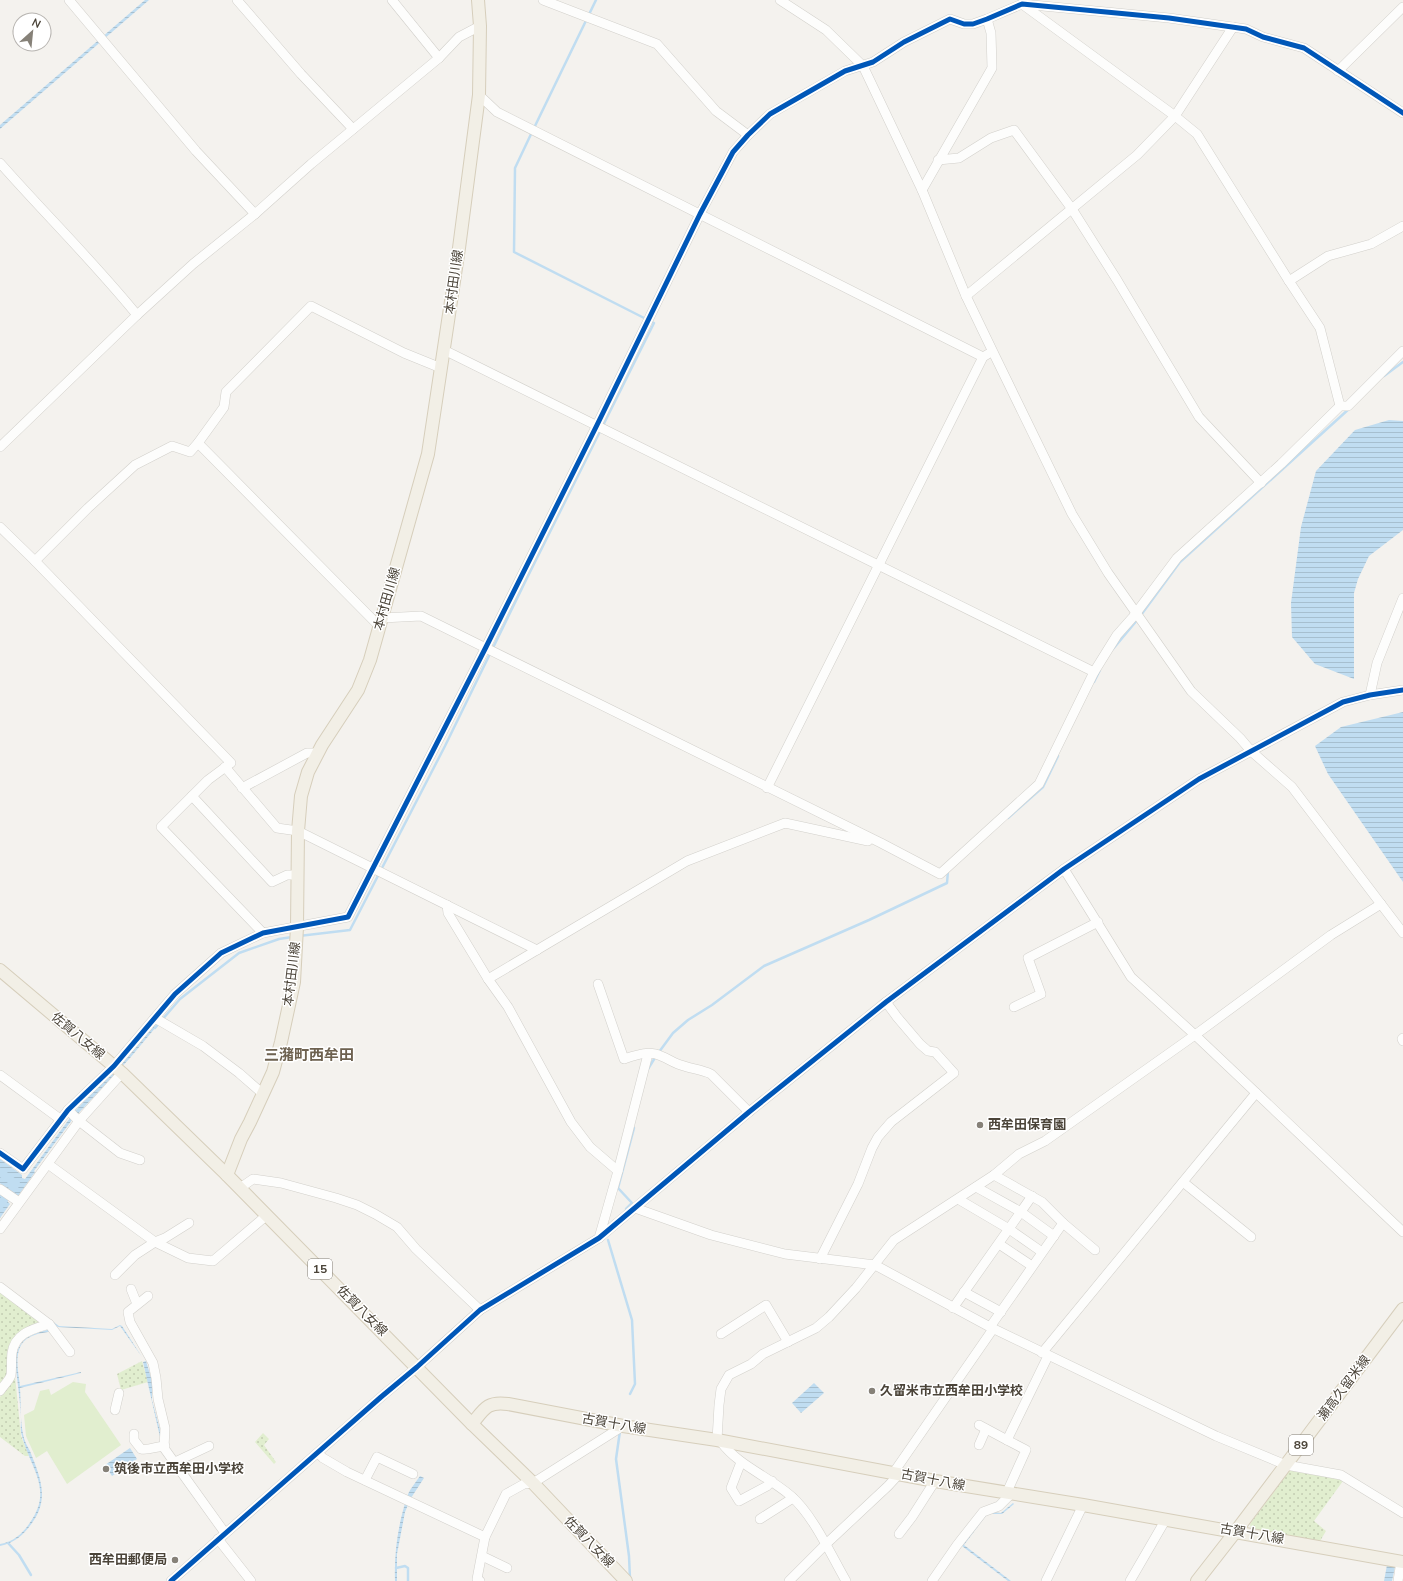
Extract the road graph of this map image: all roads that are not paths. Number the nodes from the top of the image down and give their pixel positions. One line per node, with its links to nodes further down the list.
1 (69, 0): 24 (street)
2 (237, 0): 18 (street)
3 (392, 0): 12 (street)
4 (478, 0): 10 (main road, 本村田川線)
5 (543, 0): 19 (street)
6 (780, 0): 13 (street)
7 (1021, 1): 9 (street); 11 (street); 17 (street)
8 (1403, 7): 14 (street)
9 (987, 19): 13 (street); 20 (street)
10 (480, 26): 12 (street); 15 (main road, 本村田川線)
11 (1233, 27): 14 (street); 17 (street)
12 (439, 58): 18 (street)
13 (863, 66): 19 (street); 22 (street)
14 (1338, 71): 16 (street)
15 (479, 95): 25 (street); 30 (main road, 本村田川線)
16 (1403, 113)
17 (1174, 116): 23 (street); 27 (street)
18 (353, 129): 24 (street)
19 (748, 135): 25 (street)
20 (938, 160): 22 (street); 23 (street)
21 (0, 163): 29 (street)
22 (922, 190): 28 (street)
23 (1072, 209): 28 (street); 39 (street)
24 (255, 214): 29 (street)
25 (700, 214): 33 (street); 36 (street)
26 (1403, 226): 27 (street)
27 (1289, 281): 35 (street)
28 (966, 296): 32 (street)
29 (137, 315): 38 (street)
30 (444, 350): 34 (main road, 本村田川線); 36 (street)
31 (1403, 351): 35 (street)
32 (993, 352): 33 (street); 44 (street)
33 (983, 357): 42 (street)
34 (441, 368): 37 (street); 45 (main road, 本村田川線)
35 (1340, 406): 39 (street)
36 (597, 425): 42 (street); 46 (street)
37 (198, 443): 41 (street); 45 (street)
38 (0, 447)
39 (1261, 483): 44 (street)
40 (0, 527): 41 (street)
41 (35, 561): 52 (street)
42 (879, 566): 47 (street); 54 (street)
43 (1403, 598): 49 (street)
44 (1135, 613): 47 (street); 50 (street)
45 (381, 622): 46 (street); 51 (main road, 本村田川線)
46 (486, 647): 54 (street); 58 (street)
47 (1094, 672): 57 (street)
48 (1403, 690): 49 (street)
49 (1370, 694): 50 (street)
50 (1251, 751): 59 (street); 61 (street)
51 (318, 753): 53 (street); 56 (main road, 本村田川線)
52 (225, 767): 53 (street); 55 (street)
53 (242, 788): 56 (street)
54 (767, 788): 57 (street)
55 (192, 796): 60 (street); 65 (street)
56 (298, 831): 58 (street); 60 (main road, 本村田川線)
57 (881, 843): 67 (street)
58 (374, 868): 62 (street); 64 (street)
59 (1064, 869): 63 (street); 71 (street)
60 (298, 875): 64 (main road, 本村田川線)
61 (1381, 904): 66 (street); 74 (street)
62 (447, 905): 67 (street); 69 (street)
63 (1098, 922): 72 (street); 74 (street)
64 (297, 927): 65 (street); 79 (main road, 本村田川線)
65 (263, 933): 73 (street)
66 (1403, 933)
67 (537, 950): 69 (street)
68 (0, 970): 76 (main road, 佐賀八女線 / 15)
69 (488, 979): 87 (street)
70 (598, 984): 75 (street)
71 (886, 1002): 81 (street); 112 (street)
72 (1014, 1007)
73 (155, 1018): 76 (street); 79 (street)
74 (1195, 1036): 78 (street); 89 (street)
75 (648, 1054): 81 (street); 87 (street)
76 (118, 1070): 80 (street); 83 (street); 88 (main road, 佐賀八女線 / 15)
77 (0, 1075): 82 (street)
78 (1256, 1093): 90 (street); 104 (street)
79 (263, 1094): 88 (main road, 本村田川線)
80 (68, 1110): 82 (street); 83 (street)
81 (750, 1112): 97 (street)
82 (60, 1119): 84 (street)
83 (80, 1121): 85 (street); 86 (street)
84 (0, 1153)
85 (140, 1160)
86 (48, 1164): 96 (street); 108 (street)
87 (618, 1171): 107 (street)
88 (227, 1175): 92 (main road, 佐賀八女線 / 15)
89 (994, 1175): 91 (street); 94 (street)
90 (1183, 1182): 106 (street); 130 (street)
91 (976, 1187): 95 (street); 98 (street)
92 (240, 1188): 99 (main road, 佐賀八女線 / 15); 123 (street)
93 (0, 1189): 96 (street)
94 (1032, 1196): 98 (street); 100 (street)
95 (958, 1199): 103 (street); 113 (street)
96 (19, 1202): 102 (street)
97 (635, 1208): 107 (street); 112 (street)
98 (1021, 1212): 103 (street); 105 (street)
99 (267, 1215): 108 (street); 131 (main road, 佐賀八女線 / 15)
100 (1063, 1222): 105 (street); 110 (street)
101 (189, 1223): 108 (street)
102 (0, 1229)
103 (1009, 1229): 109 (street); 111 (street)
104 (1403, 1232)
105 (1054, 1236): 111 (street)
106 (1251, 1237)
107 (599, 1238): 123 (street)
108 (155, 1242): 115 (street)
109 (999, 1244): 114 (street); 118 (street)
110 (1095, 1250)
111 (1042, 1252): 114 (street)
112 (820, 1258): 113 (street)
113 (875, 1265): 121 (street); 128 (street)
114 (1032, 1266): 124 (street)
115 (115, 1275)
116 (0, 1287): 125 (street)
117 (131, 1289): 120 (street)
118 (964, 1292): 121 (street); 124 (street)
119 (148, 1296): 120 (street)
120 (137, 1304): 141 (street)
121 (953, 1308): 126 (street)
122 (1403, 1309): 146 (main road, 瀬高久留米線 / 89)
123 (480, 1310): 131 (street)
124 (1001, 1312): 126 (street)
125 (49, 1324): 129 (street); 132 (street)
126 (991, 1328): 130 (street); 147 (street)
127 (721, 1334): 128 (street)
128 (788, 1342): 139 (street)
129 (70, 1352)
130 (1045, 1355): 138 (street); 146 (street)
131 (417, 1367): 135 (main road, 佐賀八女線 / 15); 143 (street)
132 (0, 1391)
133 (119, 1393): 134 (street)
134 (115, 1410)
135 (472, 1424): 136 (main road, 古賀十八線); 152 (main road, 佐賀八女線 / 15)
136 (623, 1426): 139 (main road, 古賀十八線); 152 (street)
137 (134, 1434): 141 (street)
138 (1007, 1440): 140 (street); 153 (street)
139 (719, 1441): 145 (street); 147 (main road, 古賀十八線)
140 (978, 1445)
141 (165, 1446): 144 (street)
142 (209, 1446): 144 (street)
143 (318, 1453): 149 (street); 161 (street)
144 (175, 1462): 161 (street)
145 (742, 1462): 150 (street); 150 (street)
146 (1286, 1465): 156 (street); 159 (main road, 瀬高久留米線 / 89)
147 (897, 1473): 151 (main road, 古賀十八線); 163 (street)
148 (413, 1474): 149 (street)
149 (365, 1480): 162 (street)
150 (772, 1481): 154 (street)
151 (935, 1481): 153 (main road, 古賀十八線); 160 (street)
152 (533, 1483): 162 (street); 170 (main road, 佐賀八女線 / 15)
153 (1009, 1493): 155 (main road, 古賀十八線); 173 (street)
154 (793, 1498): 157 (street); 163 (street)
155 (1083, 1505): 158 (main road, 古賀十八線); 174 (street)
156 (1403, 1513)
157 (760, 1519)
158 (1166, 1519): 159 (main road, 古賀十八線); 175 (street)
159 (1236, 1531): 165 (main road, 古賀十八線); 176 (main road, 瀬高久留米線 / 89)
160 (900, 1534)
161 (221, 1536): 168 (street); 169 (street)
162 (485, 1537): 164 (street)
163 (825, 1545): 171 (street); 172 (street)
164 (482, 1556): 166 (street); 167 (street)
165 (1402, 1561): 177 (street)
166 (507, 1568)
167 (477, 1580)
168 (171, 1581)
169 (251, 1581)
170 (626, 1581)
171 (789, 1581)
172 (846, 1581)
173 (932, 1581)
174 (1046, 1581)
175 (1130, 1581)
176 (1197, 1581)
177 (1398, 1581)

